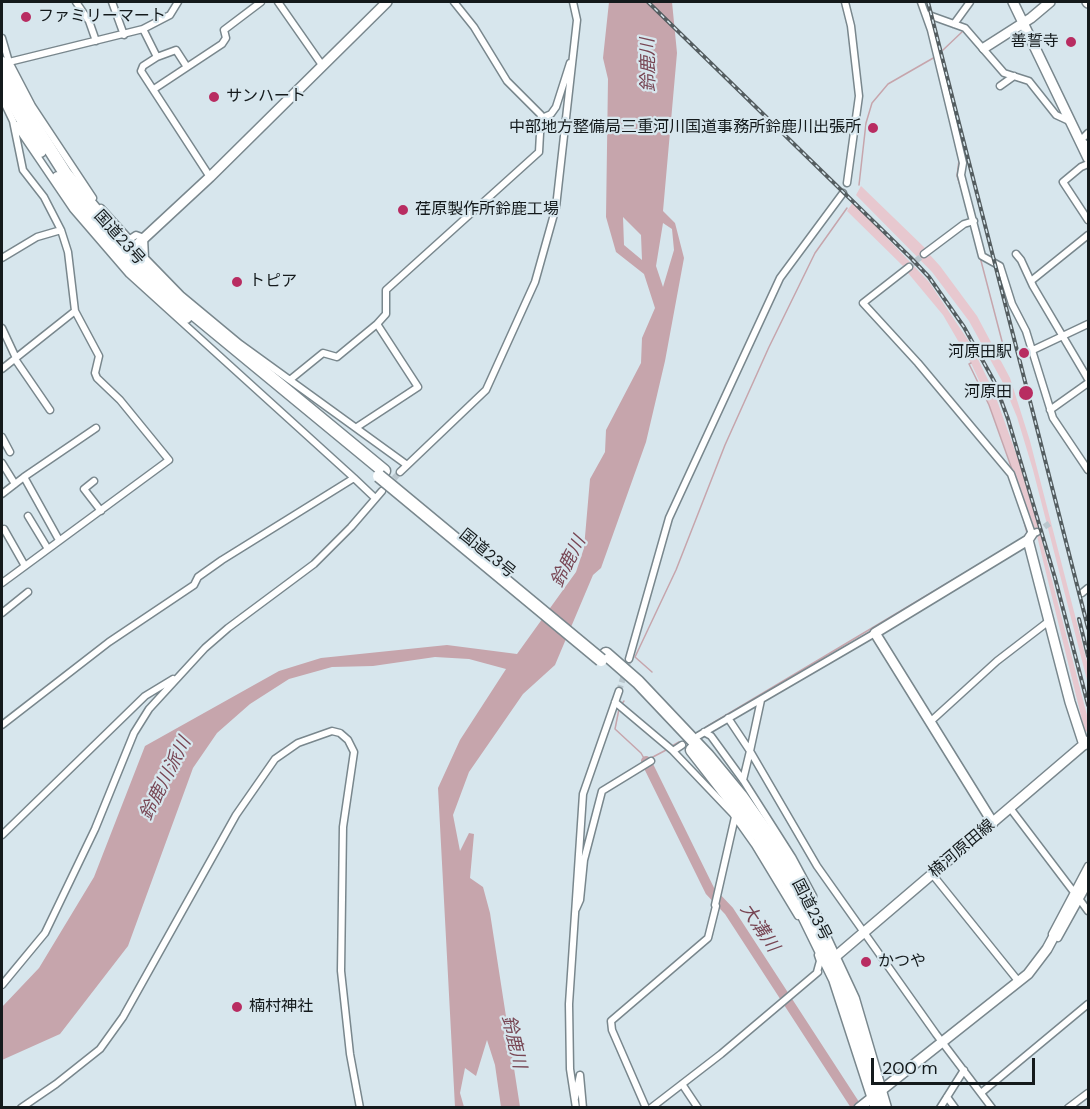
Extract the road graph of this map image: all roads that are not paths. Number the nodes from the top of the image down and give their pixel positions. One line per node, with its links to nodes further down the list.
1 (76, 2): 20 (street)
2 (112, 2): 18 (street)
3 (178, 2): 17 (street)
4 (261, 2): 26 (street)
5 (278, 2): 25 (street)
6 (387, 2): 25 (street)
7 (454, 2): 32 (street)
8 (573, 2): 22 (street)
9 (845, 2): 39 (street)
10 (921, 2): 14 (street)
11 (970, 2): 16 (street)
12 (1050, 2): 15 (street)
13 (1015, 5): 15 (street)
14 (926, 14): 16 (street); 42 (street)
15 (1023, 23): 21 (street); 34 (street)
16 (954, 24): 21 (street)
17 (143, 29): 18 (street); 23 (street)
18 (124, 35): 20 (street)
19 (2, 38): 24 (street)
20 (96, 41): 24 (street)
21 (984, 48): 27 (street)
22 (573, 54): 32 (street); 70 (street)
23 (158, 57): 26 (street); 30 (street)
24 (5, 62): 46 (highway, 国道23号)
25 (322, 65): 38 (street)
26 (187, 67): 30 (street)
27 (1014, 76): 29 (street); 34 (street)
28 (2, 83): 46 (highway, 国道23号)
29 (1000, 86)
30 (154, 89): 38 (street)
31 (2, 98): 33 (street)
32 (542, 118): 54 (street)
33 (13, 121): 43 (street); 74 (street)
34 (1071, 121): 35 (street)
35 (1086, 140): 36 (street)
36 (1089, 158)
37 (1089, 164): 41 (street)
38 (210, 177): 45 (street)
39 (847, 183)
40 (843, 193): 95 (street)
41 (1089, 220)
42 (974, 221): 48 (street); 58 (street)
43 (61, 230): 50 (street); 53 (street)
44 (1089, 235): 52 (street)
45 (144, 238): 46 (street); 47 (street)
46 (129, 249): 47 (street); 94 (highway, 国道23号, bridge)
47 (145, 251): 61 (street)
48 (924, 254)
49 (1016, 254): 52 (street)
50 (2, 258)
51 (909, 267): 83 (street)
52 (1031, 281): 57 (street)
53 (75, 310): 59 (street); 80 (street)
54 (377, 324): 61 (street); 65 (street)
55 (1089, 324): 57 (street)
56 (2, 328): 59 (street)
57 (1062, 337): 58 (street); 62 (street)
58 (1033, 350): 64 (street)
59 (16, 358): 60 (street); 63 (street)
60 (2, 369)
61 (291, 379): 65 (street)
62 (1089, 381): 64 (street)
63 (50, 410)
64 (1050, 410): 71 (street)
65 (357, 427): 70 (street)
66 (96, 428): 73 (street)
67 (2, 437): 68 (street)
68 (10, 452)
69 (2, 463): 76 (street)
70 (407, 465): 72 (street)
71 (1089, 470)
72 (400, 472)
73 (24, 477): 76 (street); 84 (street)
74 (354, 478): 79 (street); 102 (street)
75 (94, 481): 80 (street)
76 (15, 484): 78 (street)
77 (382, 491): 79 (street)
78 (2, 494)
79 (375, 498): 96 (street)
80 (101, 511): 84 (street)
81 (28, 516): 85 (street)
82 (4, 529): 86 (street)
83 (1033, 535): 92 (street); 93 (street)
84 (60, 540): 85 (street)
85 (48, 549): 86 (street)
86 (25, 566): 87 (street)
87 (2, 584)
88 (1089, 588): 90 (street)
89 (28, 592): 91 (street)
90 (1082, 593)
91 (2, 612)
92 (1049, 621): 101 (street); 103 (street)
93 (875, 633): 98 (street); 101 (street)
94 (604, 657): 118 (highway, 国道23号); 124 (highway, 国道23号)
95 (629, 659)
96 (177, 678): 112 (street); 127 (street)
97 (619, 691): 99 (street)
98 (761, 700): 100 (street); 106 (street)
99 (616, 703): 105 (street); 121 (street)
100 (728, 718): 106 (street); 108 (street)
101 (930, 722): 111 (street)
102 (2, 725)
103 (1087, 743): 109 (street, 楠河原田線)
104 (682, 745): 105 (street)
105 (671, 748): 110 (street)
106 (750, 751): 108 (street); 122 (street)
107 (651, 761): 121 (street)
108 (743, 780): 118 (street)
109 (1010, 808): 111 (street, 楠河原田線); 117 (street)
110 (735, 818): 125 (street); 140 (street)
111 (993, 823): 115 (street, 楠河原田線)
112 (2, 835)
113 (1089, 866): 117 (street)
114 (1089, 873): 123 (street)
115 (932, 874): 122 (street, 楠河原田線); 126 (street)
116 (1089, 884): 119 (street)
117 (1073, 891): 123 (street)
118 (807, 900): 124 (highway, 国道23号)
119 (1080, 900): 120 (street); 123 (street)
120 (1089, 911)
121 (574, 912): 136 (street)
122 (863, 933): 124 (street, 楠河原田線); 129 (street)
123 (1047, 949): 126 (street)
124 (832, 960): 125 (street); 135 (highway, 国道23号)
125 (817, 972): 131 (street)
126 (1019, 982): 129 (street)
127 (2, 985)
128 (1089, 1004): 132 (street)
129 (942, 1042): 130 (street); 135 (street)
130 (964, 1070): 132 (street); 134 (street)
131 (682, 1084): 141 (street); 142 (street)
132 (981, 1093): 146 (street)
133 (1089, 1093): 147 (street)
134 (947, 1097): 144 (street); 145 (street)
135 (871, 1101): 143 (highway, 国道23号)
136 (575, 1104): 139 (street)
137 (21, 1107): 138 (street)
138 (360, 1107)
139 (583, 1107)
140 (646, 1107)
141 (651, 1107)
142 (698, 1107)
143 (885, 1107)
144 (940, 1107)
145 (955, 1107)
146 (992, 1107)
147 (1068, 1107)

